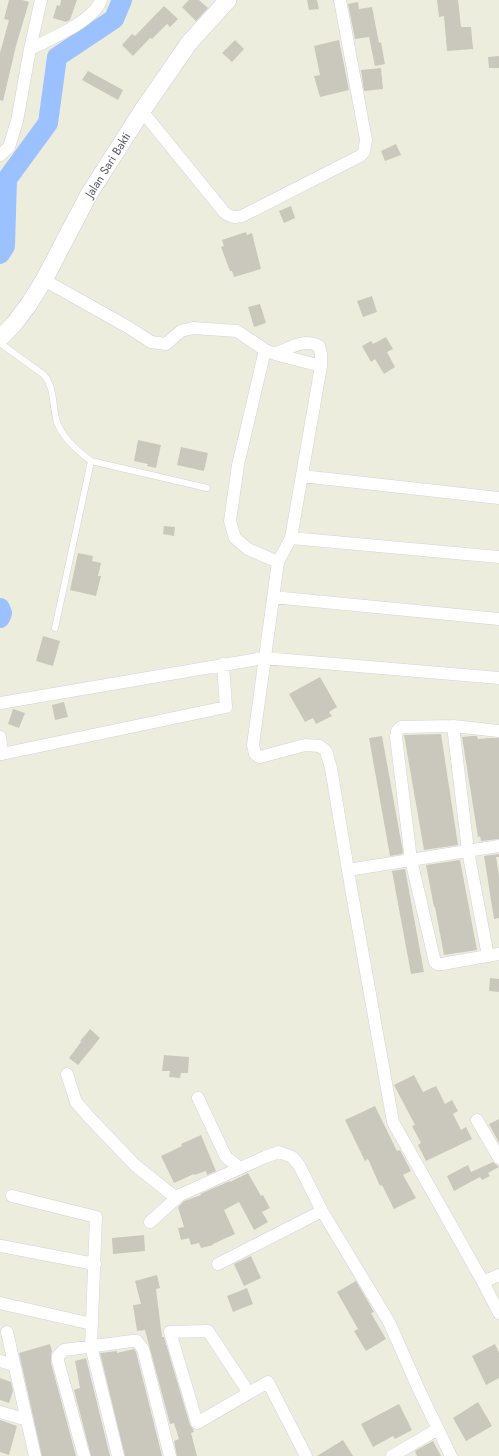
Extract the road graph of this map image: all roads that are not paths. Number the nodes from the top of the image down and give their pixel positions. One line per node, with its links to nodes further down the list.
1 (40, 0): 5 (street)
2 (102, 0): 5 (street)
3 (228, 0): 6 (main road, Jalan Sari Bakti)
4 (340, 0): 6 (street)
5 (30, 49): 7 (street)
6 (142, 111): 8 (main road, Jalan Sari Bakti)
7 (0, 155)
8 (44, 280): 9 (main road, Jalan Sari Bakti); 11 (street)
9 (0, 338)
10 (0, 343): 13 (lane)
11 (270, 352): 12 (street); 12 (street); 19 (street)
12 (321, 366): 14 (street)
13 (92, 461): 15 (lane); 22 (lane)
14 (302, 476): 16 (street); 17 (street)
15 (207, 488)
16 (499, 498)
17 (291, 538): 18 (street); 19 (street)
18 (499, 557)
19 (278, 562): 20 (street)
20 (273, 597): 21 (street); 23 (street)
21 (499, 619)
22 (55, 628)
23 (264, 658): 24 (street); 25 (street); 33 (street)
24 (223, 664): 26 (street); 29 (street)
25 (499, 678)
26 (0, 703)
27 (453, 726): 28 (street); 31 (street); 32 (street)
28 (499, 731)
29 (0, 737)
30 (499, 846): 31 (street)
31 (468, 851): 32 (street); 34 (street)
32 (411, 860): 33 (street); 34 (street)
33 (348, 870): 48 (street)
34 (494, 955)
35 (67, 1074): 41 (street)
36 (198, 1098): 39 (street)
37 (477, 1120): 38 (street)
38 (499, 1158)
39 (240, 1168): 41 (street); 42 (street)
40 (12, 1196): 45 (street)
41 (176, 1198): 43 (street)
42 (322, 1211): 46 (street); 59 (street)
43 (150, 1222)
44 (1, 1246): 45 (street)
45 (95, 1264): 51 (street)
46 (218, 1264)
47 (499, 1274): 48 (street)
48 (483, 1282): 50 (street)
49 (0, 1303): 51 (street)
50 (499, 1313)
51 (92, 1324): 53 (street)
52 (7, 1332): 55 (street)
53 (91, 1346): 61 (street); 62 (street); 63 (street)
54 (0, 1360): 55 (street)
55 (14, 1365): 58 (street)
56 (249, 1393): 56 (street); 64 (street)
57 (0, 1412): 58 (street)
58 (27, 1420): 60 (street)
59 (438, 1428): 65 (street); 66 (street)
60 (35, 1456)
61 (84, 1456)
62 (118, 1456)
63 (170, 1456)
64 (306, 1456)
65 (392, 1456)
66 (451, 1456)

